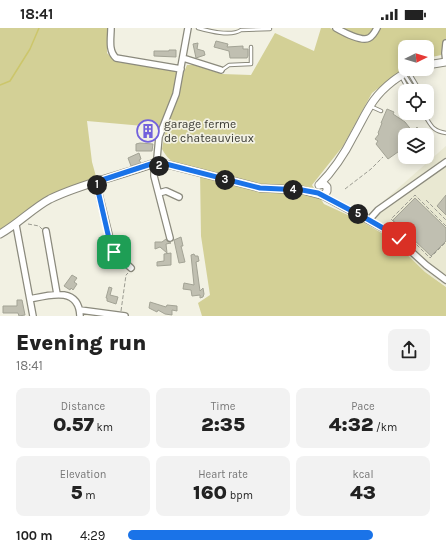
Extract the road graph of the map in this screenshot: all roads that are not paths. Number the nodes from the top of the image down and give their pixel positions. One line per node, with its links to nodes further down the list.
1 (111, 28): 12 (street)
2 (188, 28): 9 (street)
3 (198, 28): 6 (lane)
4 (336, 28): 5 (street)
5 (377, 28)
6 (270, 29)
7 (446, 43): 10 (street)
8 (250, 47): 13 (lane)
9 (183, 58): 12 (street); 13 (street)
10 (446, 62): 11 (street)
11 (434, 64)
12 (181, 69): 20 (street)
13 (221, 70)
14 (401, 76): 15 (street)
15 (370, 106): 16 (lane); 24 (street)
16 (381, 111)
17 (428, 120): 18 (lane)
18 (446, 133)
19 (446, 162): 27 (street)
20 (157, 163): 21 (street); 22 (street); 24 (street)
21 (146, 166): 22 (street); 23 (street)
22 (154, 174): 25 (street)
23 (96, 182): 28 (street); 32 (street)
24 (322, 190): 27 (street)
25 (159, 193): 26 (street); 31 (street)
26 (179, 198)
27 (369, 220): 33 (street)
28 (16, 224): 30 (street); 35 (street)
29 (46, 231): 34 (street)
30 (0, 234)
31 (170, 238)
32 (131, 268)
33 (446, 280)
34 (57, 294): 35 (street); 36 (street)
35 (30, 299): 37 (street)
36 (80, 313): 38 (street)
37 (33, 316)
38 (123, 316)

